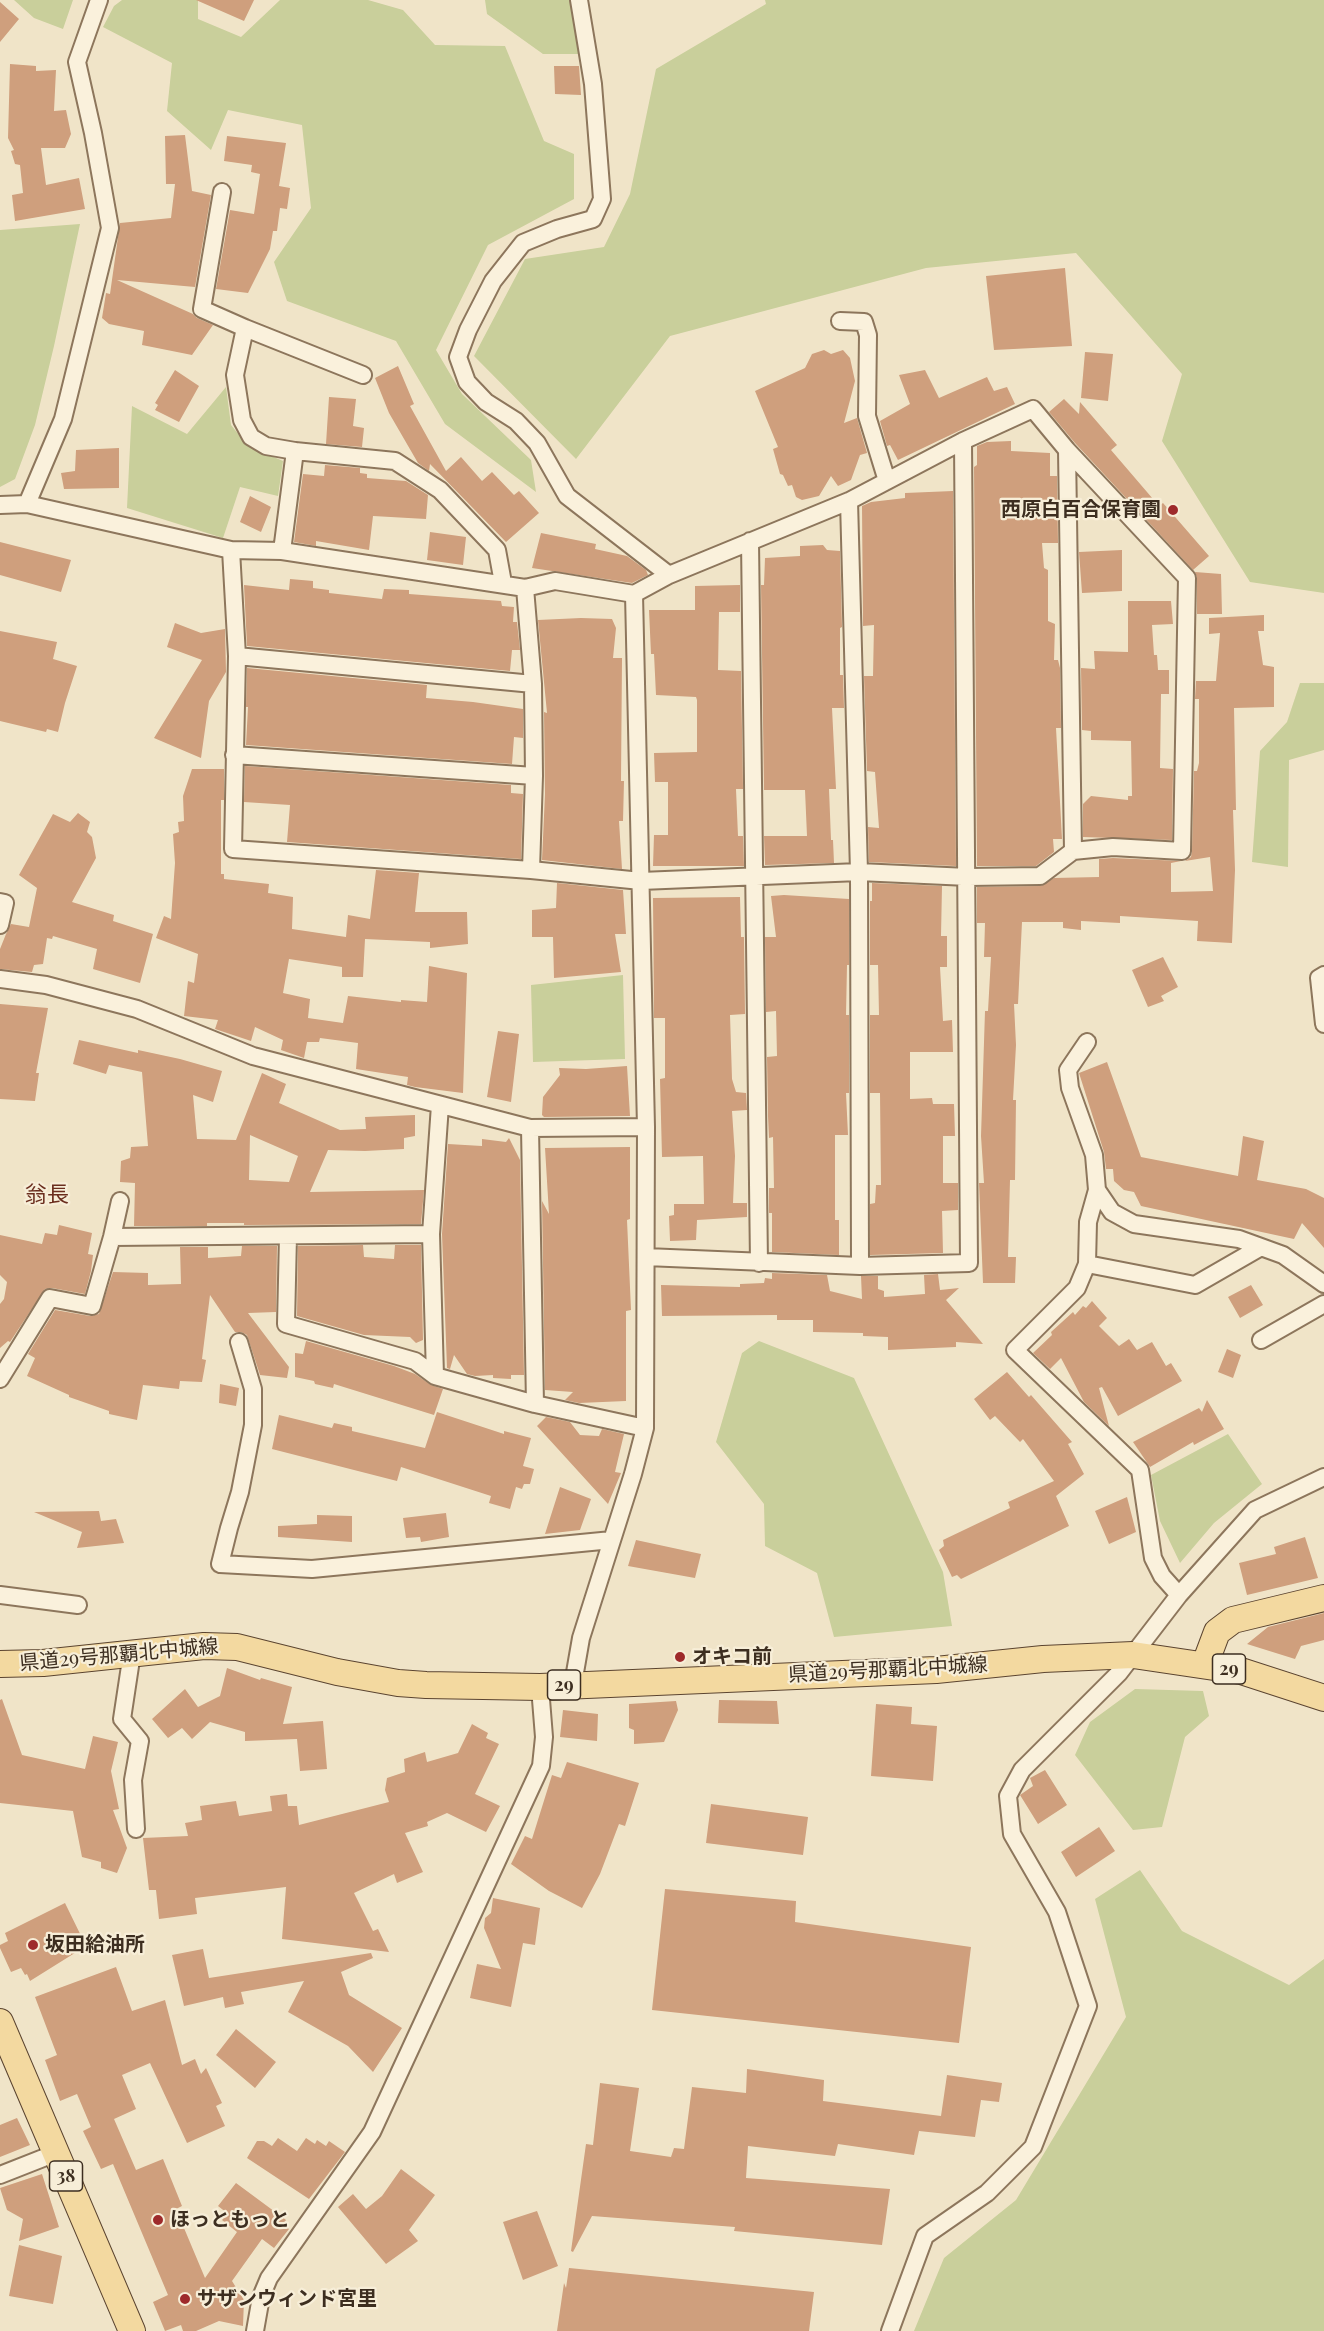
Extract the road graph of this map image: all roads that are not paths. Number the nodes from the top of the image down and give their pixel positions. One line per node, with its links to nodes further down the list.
1 (99, 0): 12 (street)
2 (579, 0): 17 (street)
3 (222, 192): 5 (street)
4 (840, 321): 10 (street)
5 (245, 328): 6 (street); 9 (street)
6 (363, 375)
7 (963, 441): 8 (street); 10 (street); 29 (street)
8 (1067, 450): 25 (street); 25 (street)
9 (295, 451): 16 (street); 18 (street)
10 (887, 481): 11 (street)
11 (849, 501): 14 (street); 27 (street)
12 (27, 504): 13 (street); 15 (street)
13 (0, 505)
14 (750, 541): 17 (street); 28 (street)
15 (231, 550): 16 (street); 21 (street)
16 (282, 551): 18 (street)
17 (669, 575): 20 (street)
18 (503, 583): 19 (street)
19 (525, 588): 20 (street); 22 (street)
20 (634, 594): 30 (street)
21 (237, 656): 22 (street); 23 (street)
22 (533, 684): 24 (street)
23 (234, 755): 24 (street); 26 (street)
24 (534, 776): 26 (street)
25 (1073, 851): 29 (street)
26 (531, 870): 30 (street)
27 (859, 872): 28 (street); 29 (street); 49 (street)
28 (753, 876): 30 (street); 47 (street)
29 (968, 877): 49 (street)
30 (641, 880): 38 (street)
31 (0, 902): 32 (street)
32 (0, 925)
33 (1324, 975): 35 (street)
34 (0, 979): 37 (street)
35 (1324, 1024)
36 (1087, 1042): 40 (street)
37 (440, 1105): 39 (street); 42 (street)
38 (646, 1127): 39 (street); 46 (street)
39 (530, 1128): 56 (street)
40 (1097, 1190): 45 (street); 48 (street)
41 (120, 1201): 44 (street)
42 (431, 1234): 43 (street); 54 (street)
43 (288, 1236): 44 (street); 54 (street)
44 (112, 1237): 55 (street)
45 (1261, 1247): 48 (street); 50 (street)
46 (646, 1257): 47 (street); 57 (street)
47 (759, 1263): 49 (street)
48 (1087, 1264): 61 (street)
49 (860, 1266)
50 (1324, 1284)
51 (1324, 1304): 52 (street)
52 (1261, 1340)
53 (239, 1342): 59 (street)
54 (435, 1376): 56 (street)
55 (0, 1379)
56 (535, 1404): 57 (street)
57 (645, 1428): 59 (street)
58 (1324, 1477): 61 (street)
59 (612, 1540): 68 (street)
60 (0, 1595): 63 (street)
61 (1179, 1595): 65 (street)
62 (1324, 1598): 67 (main road, 29)
63 (78, 1605)
64 (132, 1653): 66 (main road, 県道29号那覇北中城線 / 29); 69 (main road, 県道29号那覇北中城線 / 29); 71 (street)
65 (1133, 1655): 67 (main road, 県道29号那覇北中城線 / 29); 68 (main road, 県道29号那覇北中城線 / 29); 77 (street)
66 (0, 1664)
67 (1204, 1664): 70 (main road, 県道29号那覇北中城線 / 29)
68 (573, 1684): 69 (main road, 県道29号那覇北中城線 / 29)
69 (540, 1687): 76 (street)
70 (1324, 1698)
71 (136, 1829)
72 (0, 2022): 73 (main road, 38)
73 (57, 2153): 74 (street); 75 (main road, 38)
74 (0, 2175)
75 (132, 2331)
76 (255, 2331)
77 (890, 2331)

